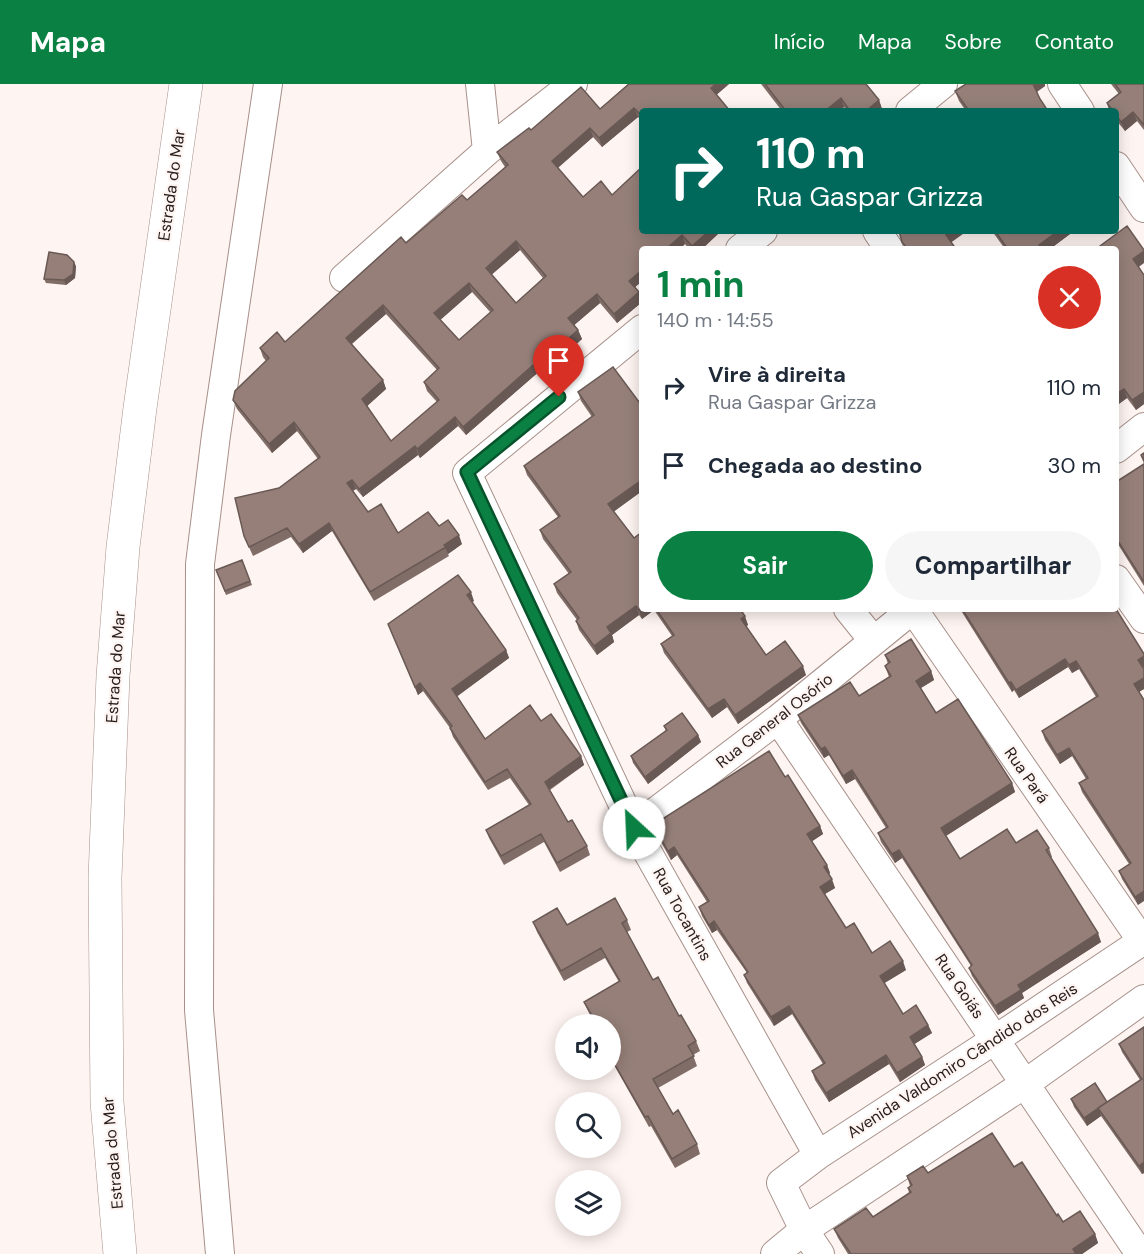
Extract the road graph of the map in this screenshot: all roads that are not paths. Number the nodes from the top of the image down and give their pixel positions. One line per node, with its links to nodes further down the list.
1 (186, 84): 32 (main road, Estrada do Mar)
2 (268, 84): 33 (street)
3 (480, 84): 9 (street)
4 (573, 84): 9 (street)
5 (943, 84): 7 (street)
6 (1062, 84): 8 (street)
7 (914, 108)
8 (1078, 108)
9 (487, 151): 14 (street)
10 (1119, 170): 11 (street)
11 (1144, 208)
12 (759, 234): 13 (street)
13 (744, 246)
14 (344, 278)
15 (639, 337): 25 (street, Rua Tocantins)
16 (1144, 427): 17 (street)
17 (1119, 447)
18 (1119, 583): 22 (street)
19 (850, 612): 23 (street)
20 (909, 612): 23 (street, Rua General Osório)
21 (915, 612): 26 (street, Rua Pará)
22 (1144, 619)
23 (873, 640): 24 (street, Rua General Osório)
24 (778, 719): 25 (street, Rua General Osório); 28 (street, Rua Goiás)
25 (634, 828): 30 (street, Rua Tocantins)
26 (1143, 940): 28 (street, Avenida Valdomiro Cândido dos Reis)
27 (1144, 999): 29 (street)
28 (996, 1039): 29 (street, Rua Goiás); 30 (street, Avenida Valdomiro Cândido dos Reis)
29 (1026, 1083): 31 (street); 36 (street, Rua Goiás)
30 (818, 1155): 31 (street, Avenida Valdomiro Cândido dos Reis)
31 (804, 1230): 34 (street); 35 (street)
32 (120, 1254)
33 (220, 1254)
34 (775, 1254)
35 (820, 1254)
36 (1140, 1254)

